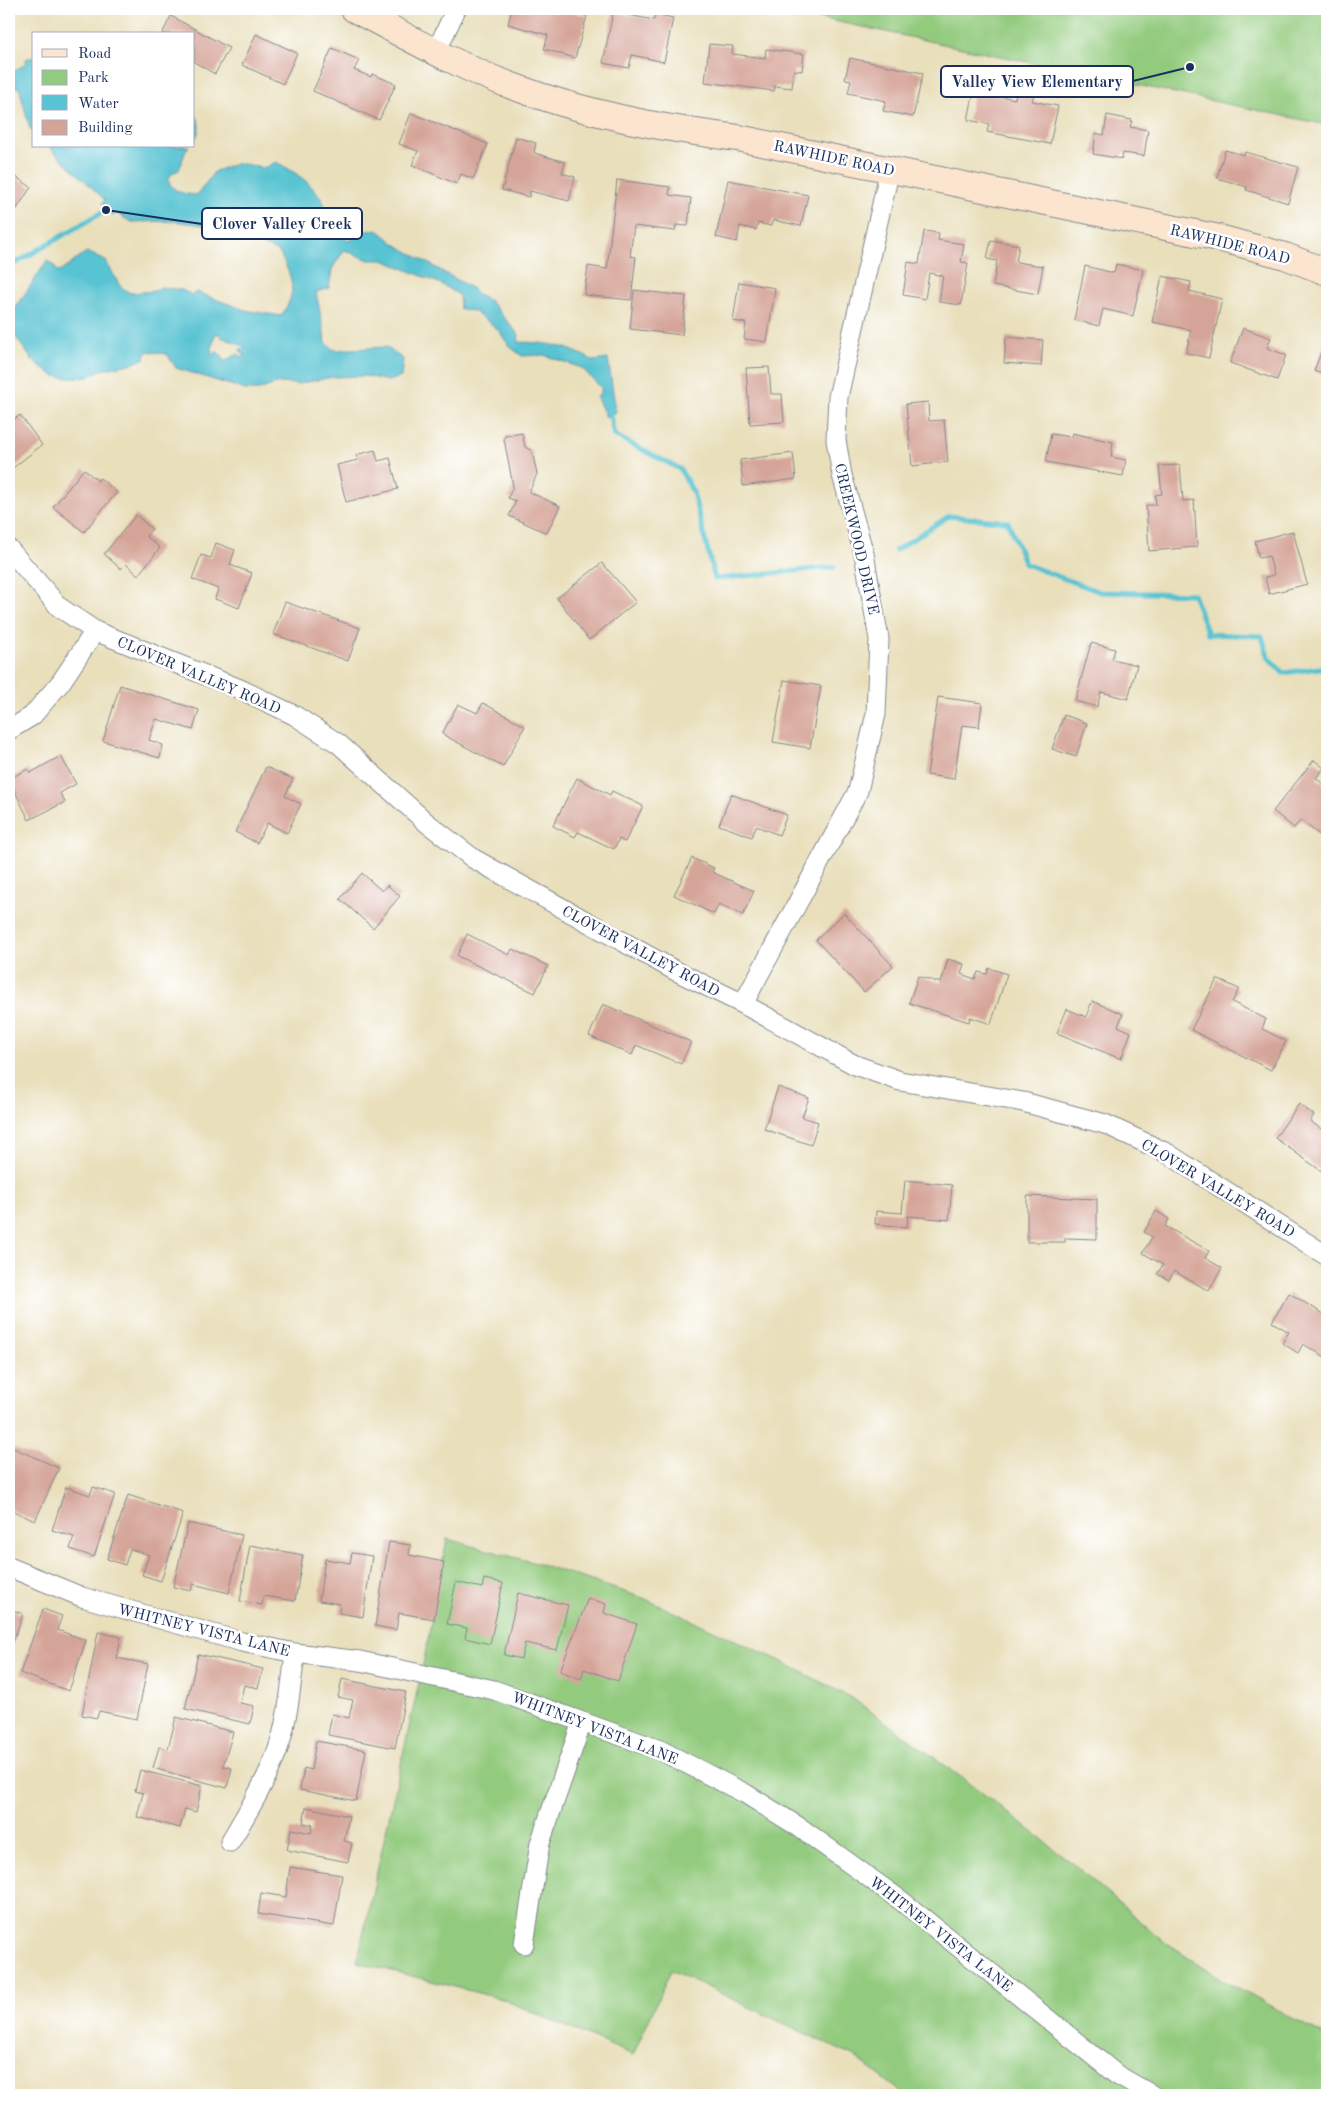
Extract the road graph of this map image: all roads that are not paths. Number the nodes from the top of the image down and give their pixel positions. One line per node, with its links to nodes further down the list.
1 (354, 9): 3 (street, RAWHIDE ROAD)
2 (456, 9): 3 (street)
3 (436, 52): 4 (street, RAWHIDE ROAD)
4 (890, 169): 5 (street, RAWHIDE ROAD); 9 (street, CREEKWOOD DRIVE)
5 (1327, 272)
6 (9, 549): 7 (street, CLOVER VALLEY ROAD)
7 (95, 631): 8 (street); 9 (street, CLOVER VALLEY ROAD)
8 (9, 730)
9 (743, 1004): 10 (street, CLOVER VALLEY ROAD)
10 (1327, 1256)
11 (9, 1566): 12 (street, WHITNEY VISTA LANE)
12 (295, 1653): 13 (street, WHITNEY VISTA LANE); 14 (street)
13 (582, 1722): 15 (street); 16 (street, WHITNEY VISTA LANE)
14 (230, 1842)
15 (524, 1944)
16 (1152, 2095)

